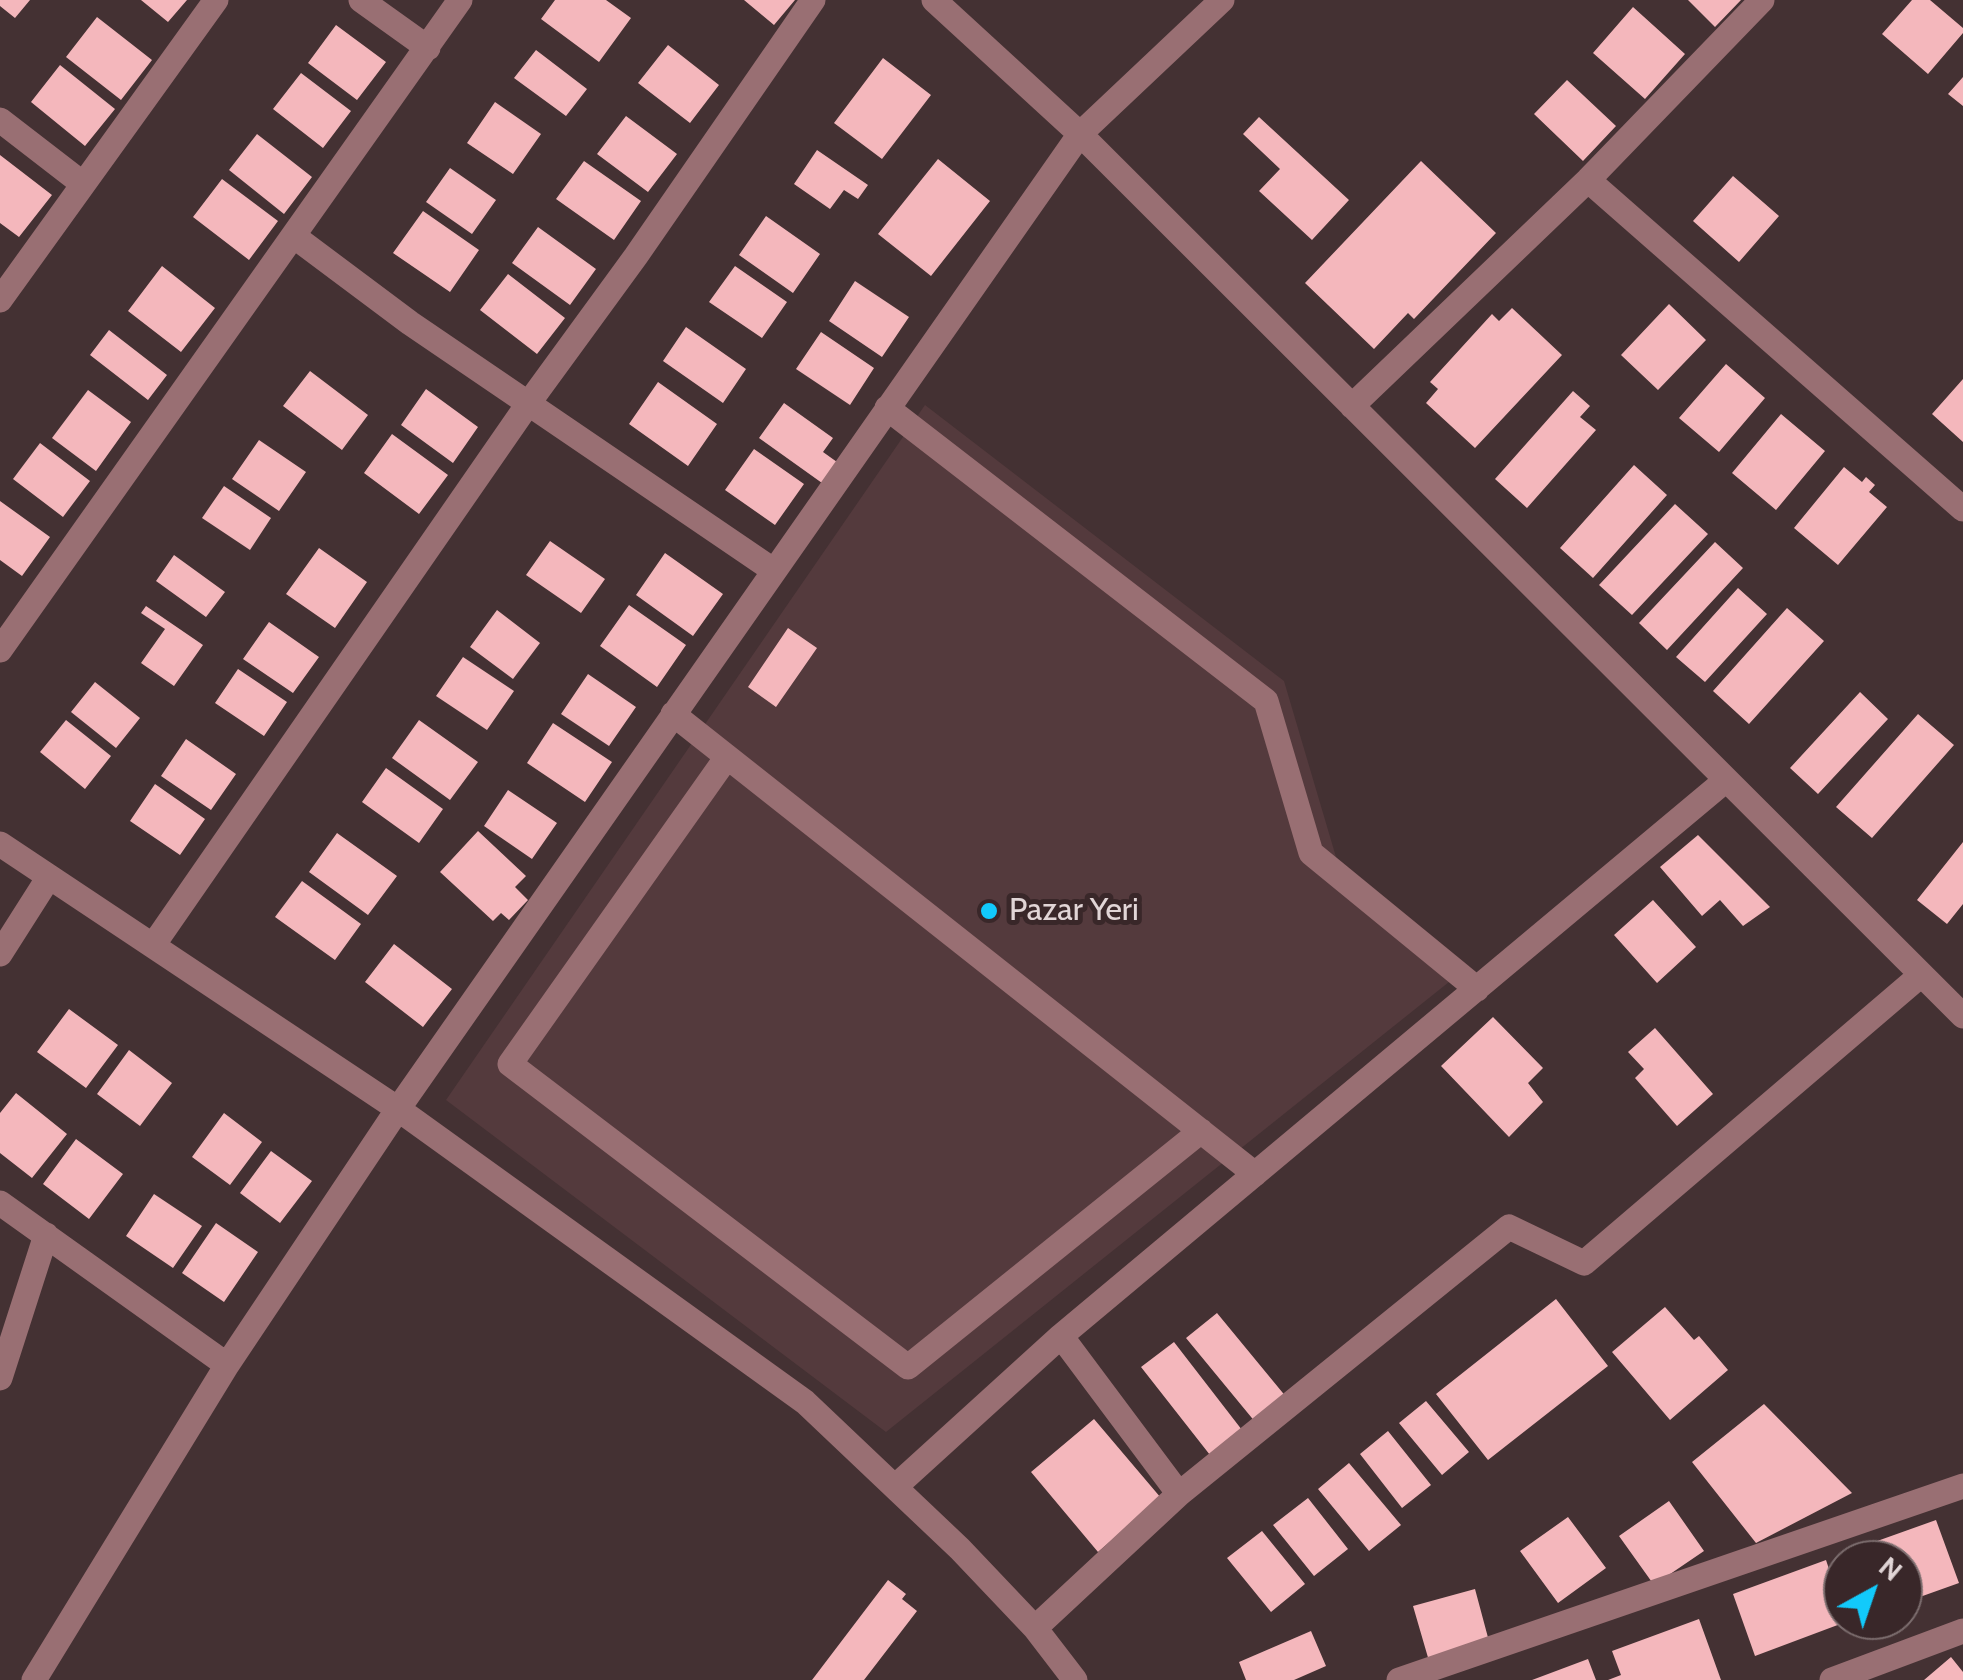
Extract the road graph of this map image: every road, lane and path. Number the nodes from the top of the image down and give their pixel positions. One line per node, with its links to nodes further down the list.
1 (216, 0): 12 (street)
2 (361, 0): 8 (street)
3 (460, 0): 8 (street)
4 (813, 0): 15 (street)
5 (934, 0): 10 (street)
6 (1222, 0): 10 (street)
7 (1762, 0): 11 (street)
8 (428, 48): 13 (street)
9 (0, 120): 12 (street)
10 (1080, 134): 16 (street); 17 (street)
11 (1588, 180): 16 (street); 18 (street)
12 (83, 184): 14 (street)
13 (295, 237): 15 (street); 20 (street)
14 (0, 300)
15 (528, 404): 19 (street); 26 (street)
16 (1352, 406): 23 (street)
17 (887, 408): 19 (street); 29 (street)
18 (1963, 509)
19 (773, 570): 21 (street)
20 (0, 650)
21 (673, 714): 22 (street); 32 (street)
22 (727, 757): 33 (street); 33 (street)
23 (1726, 780): 28 (street); 29 (street)
24 (0, 844): 25 (street)
25 (50, 876): 26 (street); 27 (street)
26 (154, 944): 32 (street)
27 (0, 954)
28 (1921, 974): 30 (street); 31 (street); 42 (street)
29 (1477, 989): 34 (street)
30 (1963, 1004)
31 (1963, 1016)
32 (398, 1109): 38 (street); 40 (street)
33 (1201, 1131): 34 (street)
34 (1255, 1174): 37 (street)
35 (0, 1203): 36 (street)
36 (46, 1235): 38 (street); 39 (street)
37 (1062, 1336): 40 (street); 42 (street)
38 (227, 1365): 46 (street)
39 (0, 1378)
40 (896, 1486): 43 (street)
41 (1963, 1486): 45 (street)
42 (1179, 1494): 43 (street)
43 (1035, 1628): 47 (street)
44 (1963, 1631): 48 (street)
45 (1415, 1678)
46 (34, 1680)
47 (1075, 1680)
48 (1832, 1680)

